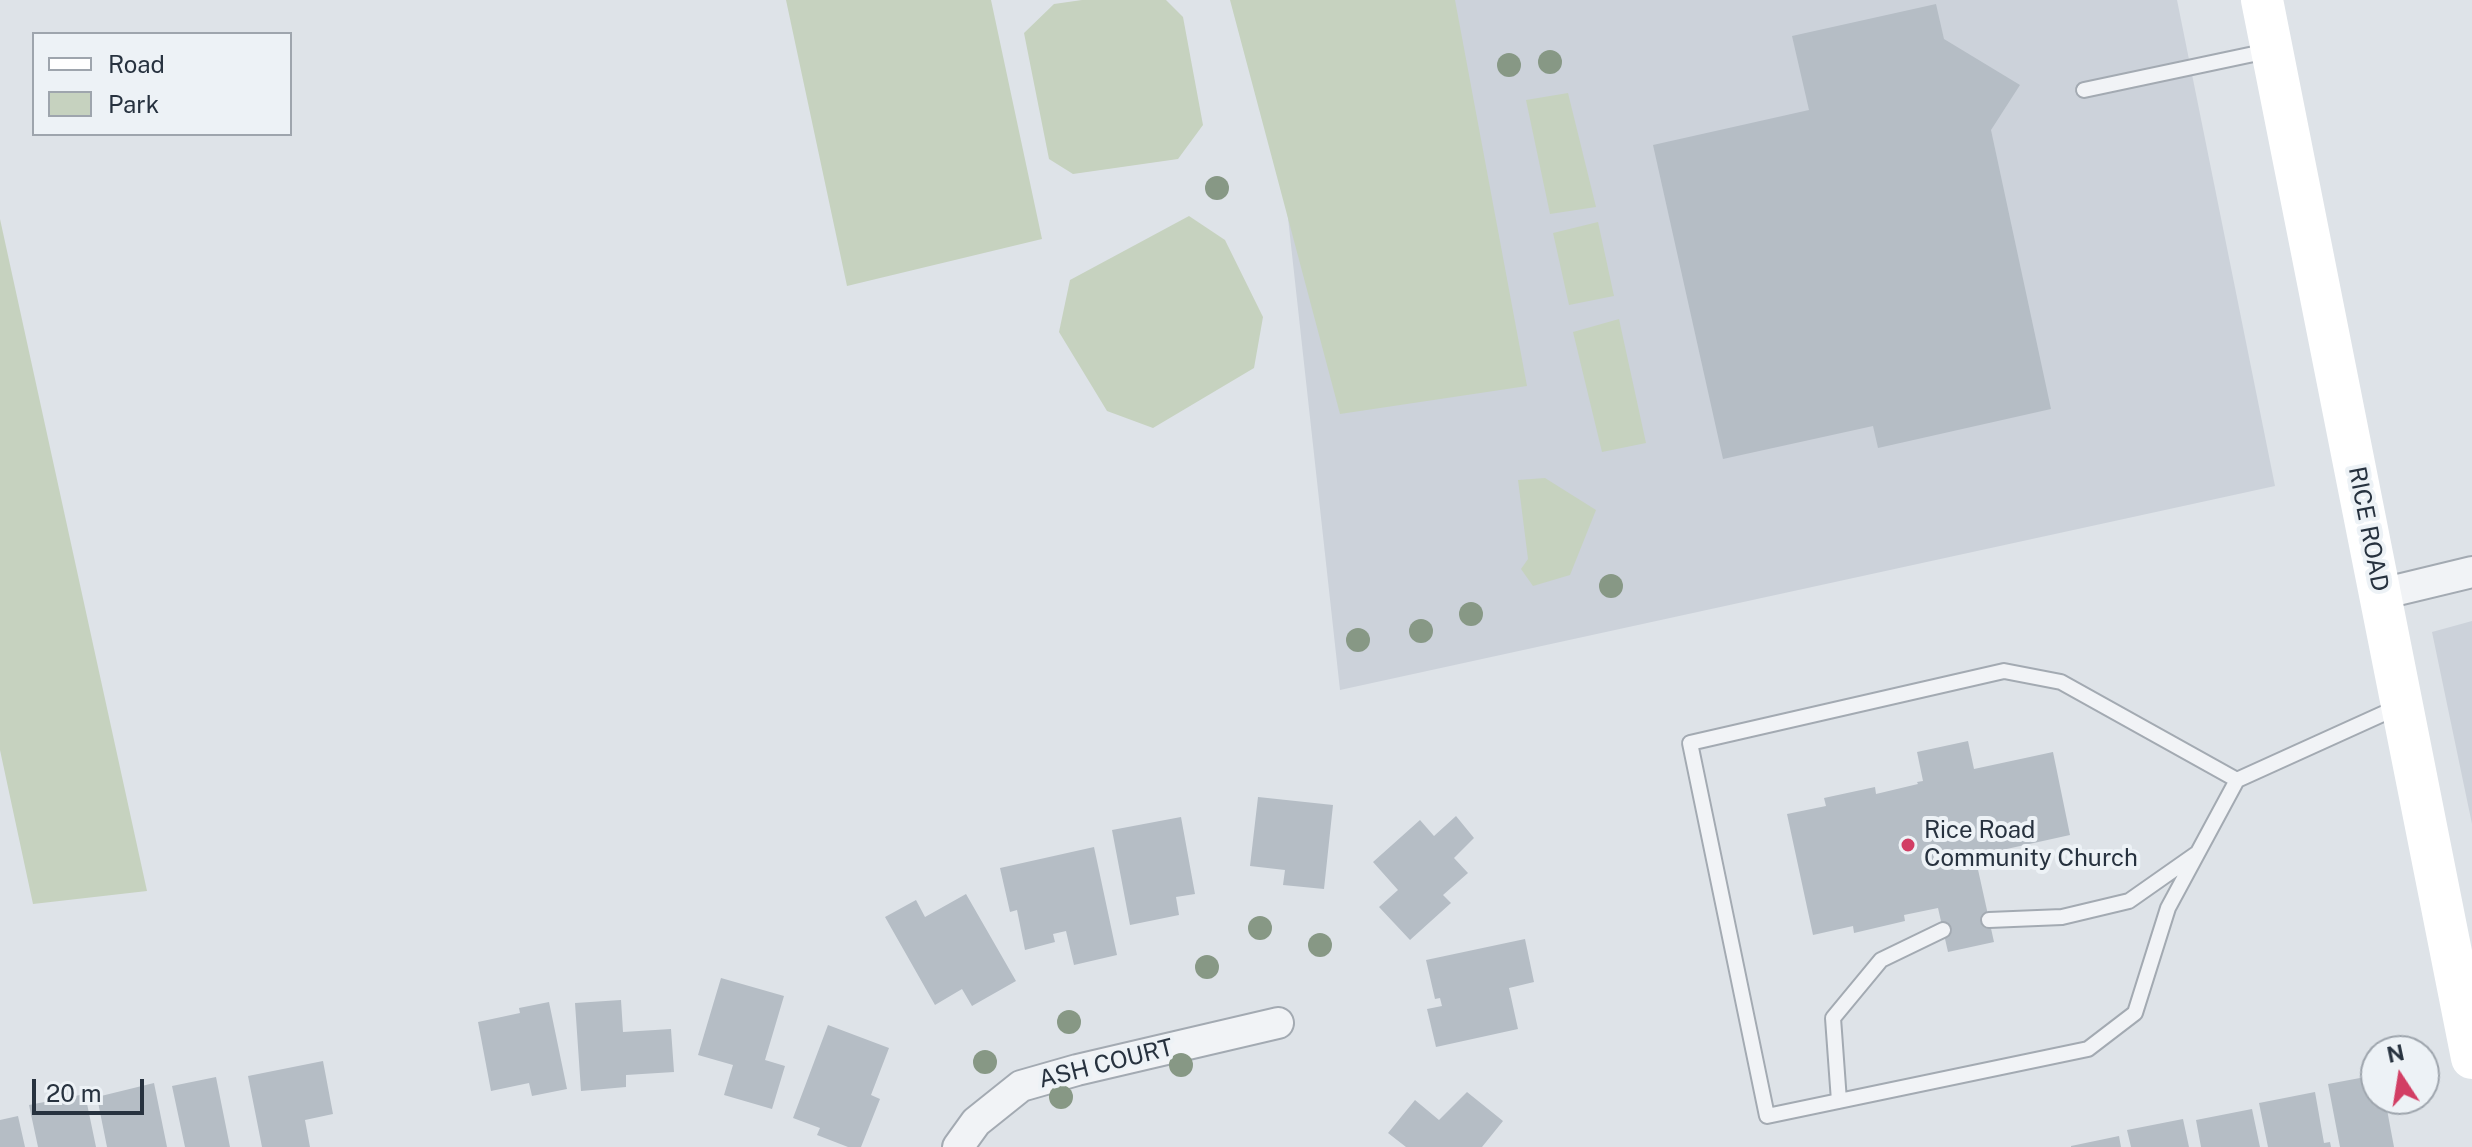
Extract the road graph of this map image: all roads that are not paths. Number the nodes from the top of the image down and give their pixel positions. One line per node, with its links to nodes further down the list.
1 (2262, 0): 2 (street, RICE ROAD)
2 (2272, 50): 3 (lane); 5 (street, RICE ROAD)
3 (2084, 90)
4 (2472, 572): 5 (street)
5 (2381, 594): 6 (street, RICE ROAD)
6 (2402, 705): 7 (lane); 12 (street, RICE ROAD)
7 (2237, 780): 8 (lane); 13 (lane)
8 (2198, 853): 9 (lane); 13 (lane)
9 (1989, 920)
10 (1943, 930): 13 (lane)
11 (1278, 1023): 14 (street, ASH COURT)
12 (2472, 1058)
13 (1839, 1101)
14 (958, 1147)

